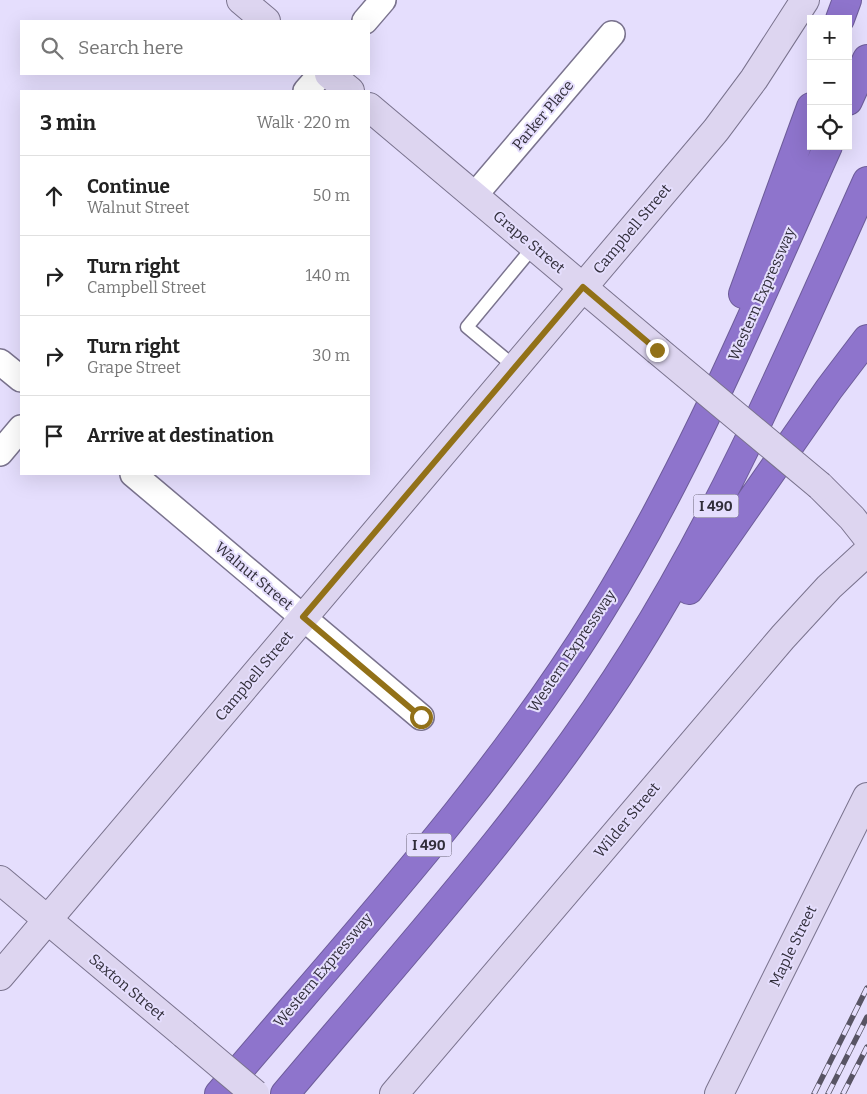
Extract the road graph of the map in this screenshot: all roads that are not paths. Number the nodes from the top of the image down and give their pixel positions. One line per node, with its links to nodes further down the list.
1 (241, 0): 6 (street)
2 (383, 0): 7 (street)
3 (847, 0): 5 (highway)
4 (798, 6): 21 (street, Campbell Street)
5 (841, 15)
6 (265, 20)
7 (366, 20)
8 (612, 34): 19 (street, Parker Place)
9 (867, 59): 14 (highway)
10 (320, 75): 12 (street)
11 (330, 75): 13 (street)
12 (307, 90)
13 (349, 90)
14 (852, 92)
15 (370, 108): 19 (street, Grape Street)
16 (807, 119): 31 (highway)
17 (826, 150): 31 (highway, Western Expressway / I 490)
18 (867, 181): 35 (highway, I 490)
19 (474, 196): 20 (street, Grape Street)
20 (534, 246): 21 (street, Grape Street); 24 (lane)
21 (583, 287): 24 (street, Campbell Street); 29 (street, Grape Street, bridge)
22 (867, 339): 35 (highway)
23 (0, 362): 25 (street)
24 (515, 367): 32 (street, Campbell Street)
25 (20, 379)
26 (20, 429): 27 (street)
27 (0, 453)
28 (134, 475): 32 (street, Walnut Street)
29 (864, 528)
30 (867, 552): 42 (street, Wilder Street)
31 (619, 580): 39 (highway, Western Expressway / I 490)
32 (303, 617): 33 (street, Walnut Street); 37 (street, Campbell Street)
33 (421, 717)
34 (867, 797): 43 (street, Maple Street)
35 (523, 808): 41 (highway, I 490)
36 (0, 880): 37 (street, Saxton Street)
37 (47, 920): 38 (street, Campbell Street); 40 (street, Saxton Street, bridge)
38 (0, 976)
39 (218, 1094)
40 (255, 1094)
41 (285, 1094)
42 (394, 1094)
43 (719, 1094)

